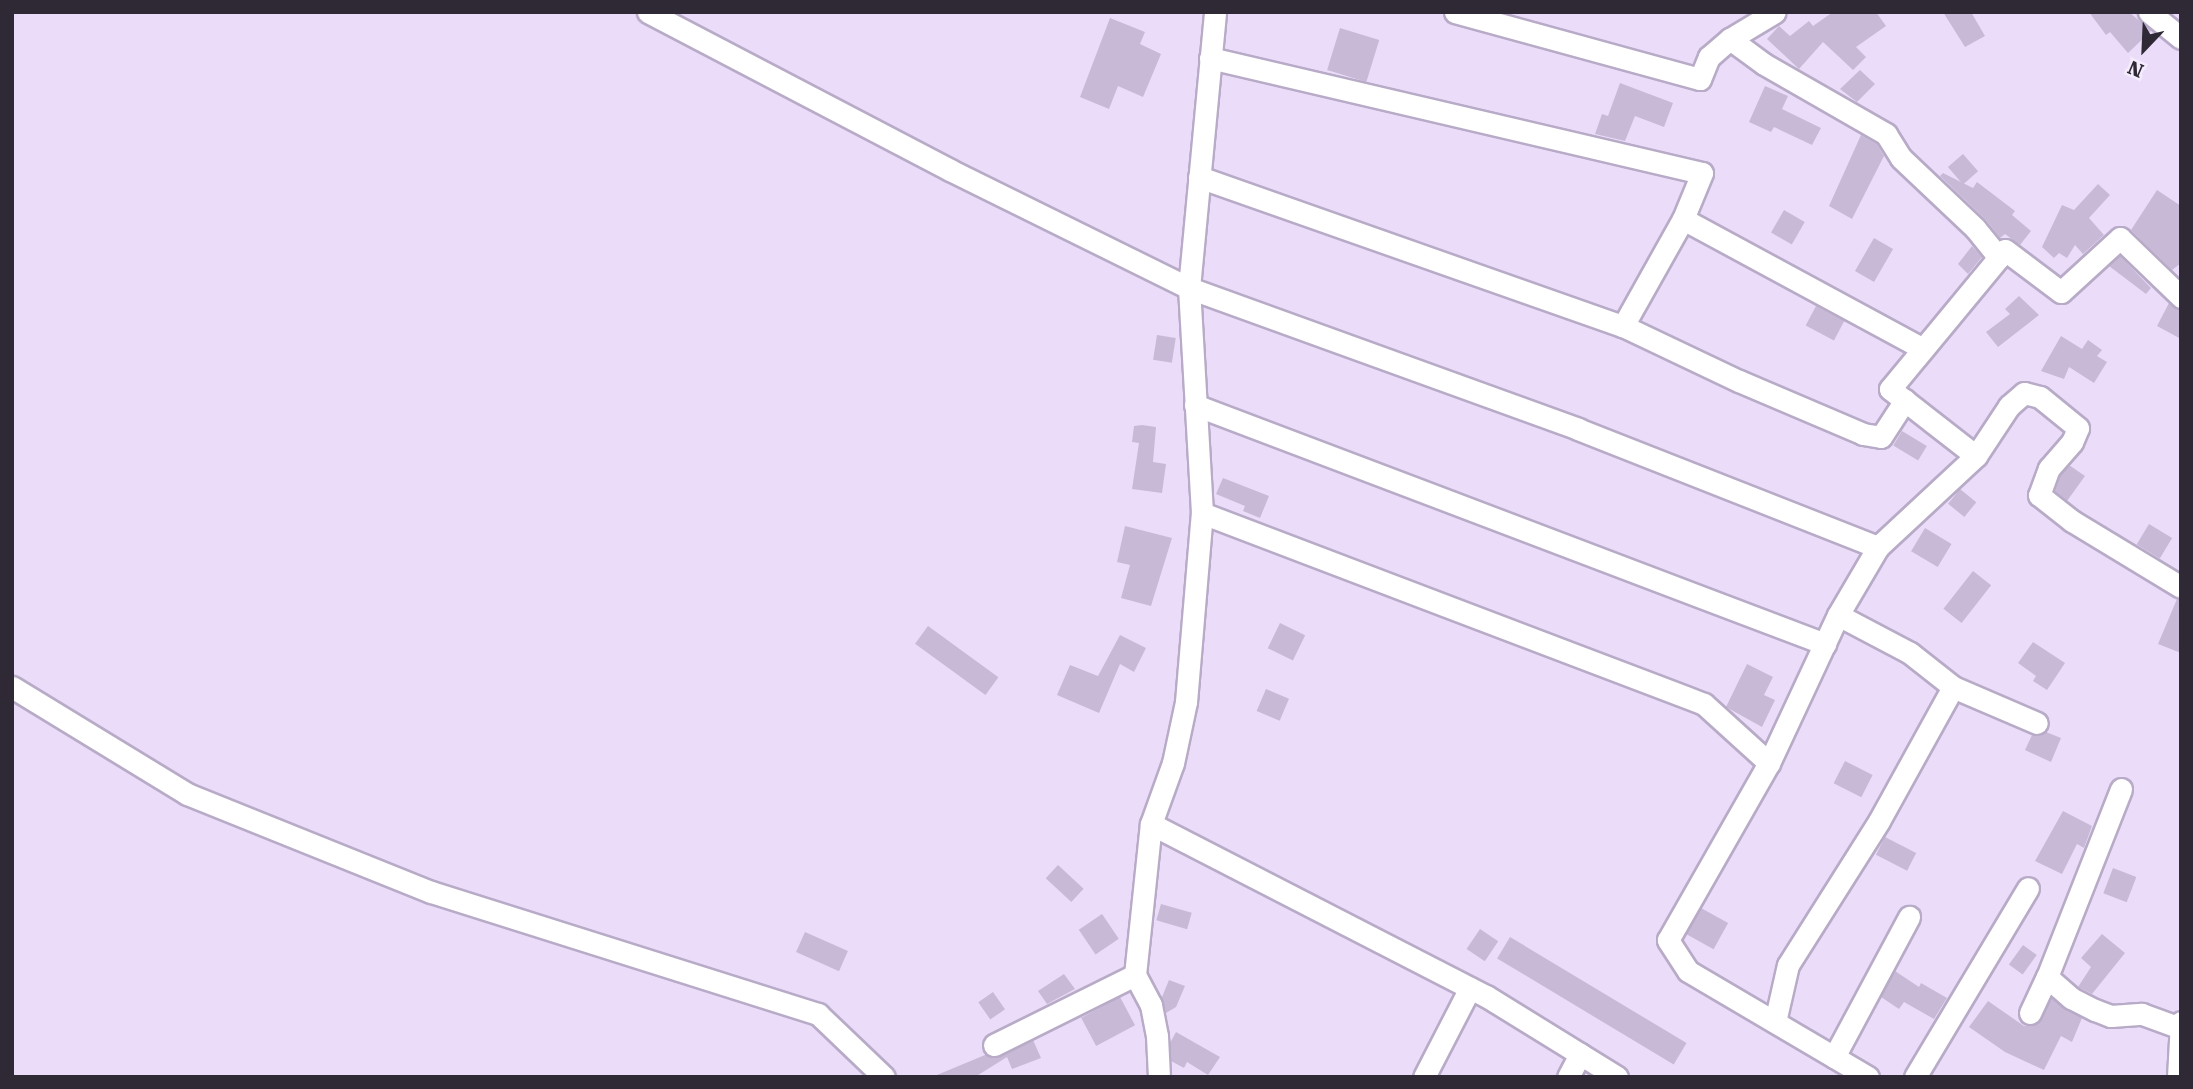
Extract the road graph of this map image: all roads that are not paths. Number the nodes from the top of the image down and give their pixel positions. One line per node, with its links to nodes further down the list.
1 (1215, 12): 8 (street)
2 (1455, 12): 7 (street)
3 (1775, 12): 7 (street)
4 (2149, 12): 6 (street)
5 (655, 14): 12 (street)
6 (2181, 38)
7 (1730, 39): 11 (street)
8 (1210, 58): 9 (street); 10 (street)
9 (1199, 177): 12 (street); 14 (street)
10 (1683, 219): 14 (street); 15 (street)
11 (1999, 258): 13 (street); 15 (street)
12 (1189, 288): 17 (street); 20 (street)
13 (2181, 297)
14 (1623, 326): 16 (street)
15 (1923, 349): 16 (street)
16 (1905, 400): 18 (street)
17 (1195, 405): 19 (street); 23 (street)
18 (1976, 456): 20 (street); 21 (street)
19 (1202, 513): 27 (street); 29 (street)
20 (1878, 547): 22 (street)
21 (2181, 587)
22 (1838, 615): 23 (street); 25 (street)
23 (1825, 644): 27 (street)
24 (12, 687): 41 (street)
25 (1953, 687): 26 (street); 36 (street)
26 (2037, 723)
27 (1769, 763): 36 (street)
28 (2121, 789): 33 (street)
29 (1151, 824): 32 (street); 34 (street)
30 (2028, 888): 47 (street)
31 (1909, 917): 40 (street)
32 (1135, 975): 38 (street); 42 (street)
33 (2047, 977): 35 (street); 37 (street)
34 (1470, 988): 39 (street); 43 (street)
35 (2029, 1013)
36 (1774, 1022): 40 (street)
37 (2179, 1024): 48 (street)
38 (994, 1045)
39 (1580, 1054): 44 (street); 45 (street)
40 (1834, 1057): 46 (street)
41 (884, 1077)
42 (1159, 1077)
43 (1424, 1077)
44 (1568, 1077)
45 (1617, 1077)
46 (1868, 1077)
47 (1915, 1077)
48 (2178, 1077)

